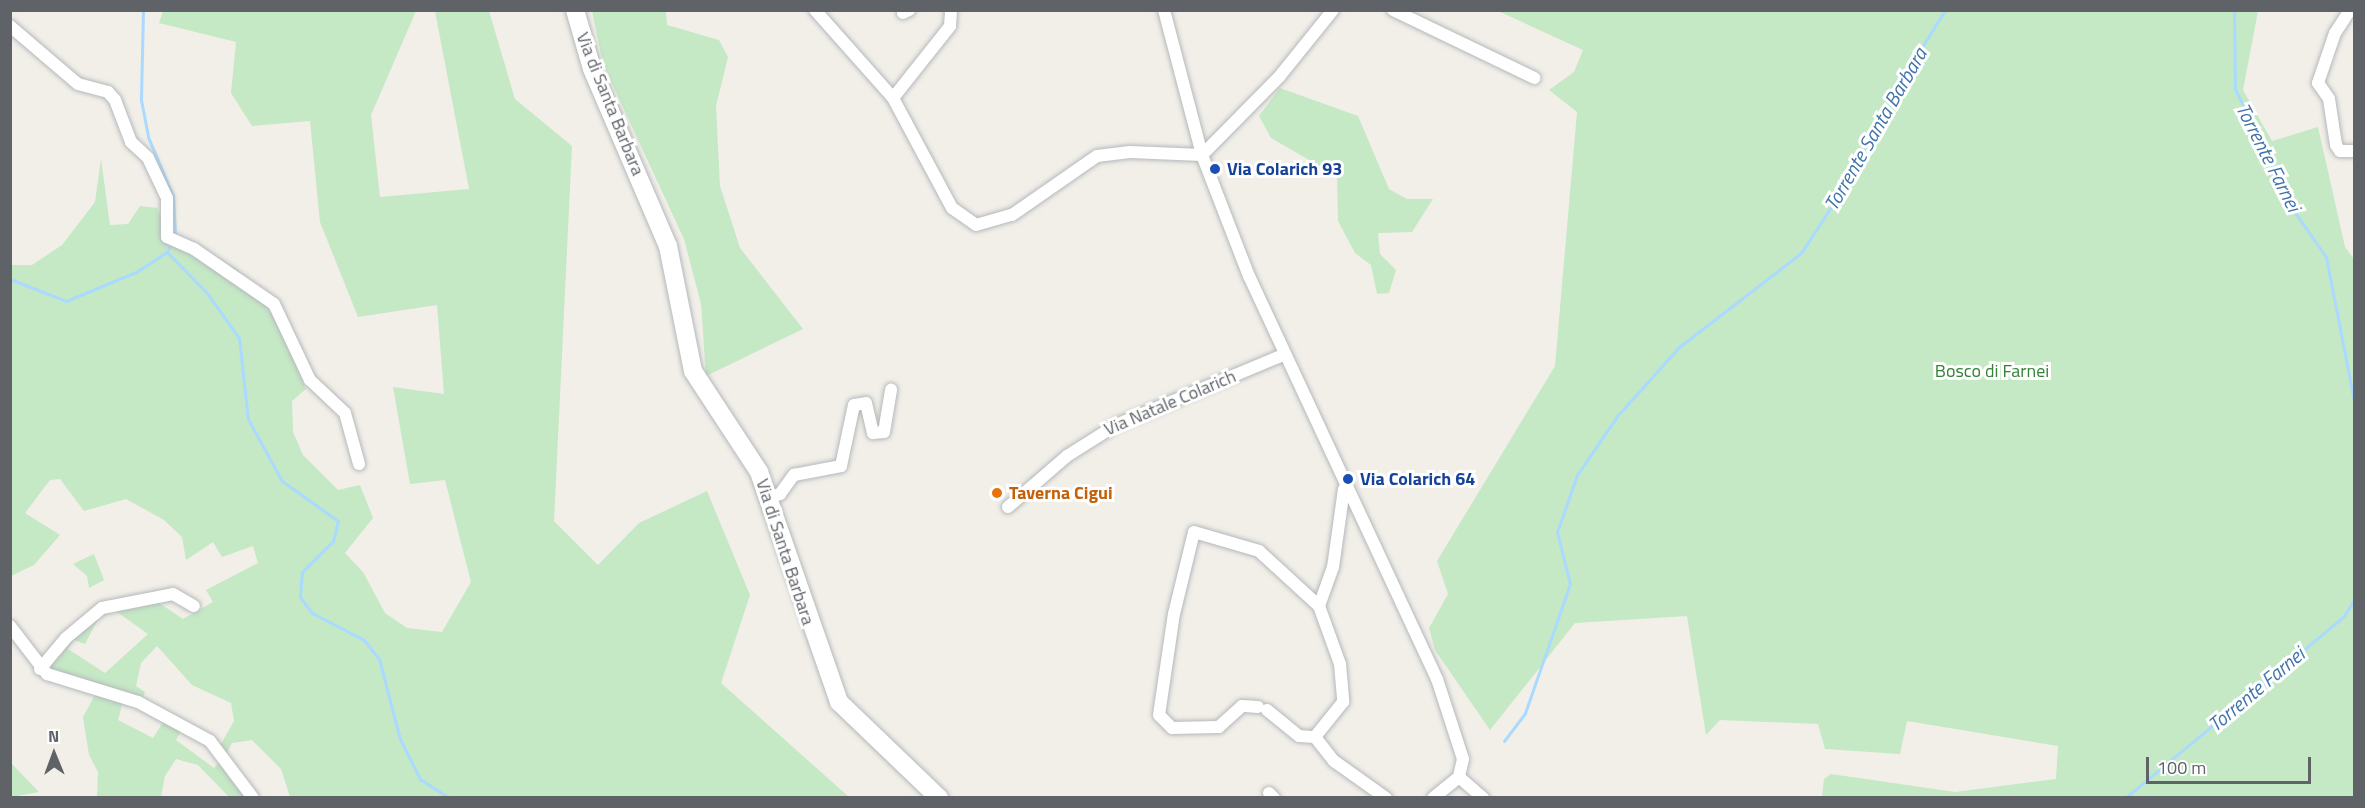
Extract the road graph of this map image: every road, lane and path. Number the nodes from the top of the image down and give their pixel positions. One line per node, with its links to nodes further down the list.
1 (575, 10): 17 (street, Via di Santa Barbara)
2 (815, 10): 10 (street)
3 (951, 10): 10 (street)
4 (1164, 10): 12 (street)
5 (1333, 10): 12 (street)
6 (1393, 10): 9 (street)
7 (2350, 10): 11 (street)
8 (10, 26): 15 (street)
9 (1534, 78)
10 (893, 98): 12 (street)
11 (2355, 151)
12 (1202, 155): 13 (street)
13 (1283, 355): 16 (street); 18 (street, Via Natale Colarich)
14 (891, 390): 17 (street)
15 (359, 464)
16 (1344, 488): 20 (street); 24 (street)
17 (769, 498): 26 (street, Via di Santa Barbara)
18 (1008, 507)
19 (195, 606): 22 (street)
20 (1319, 606): 23 (street); 23 (street)
21 (10, 626): 22 (street)
22 (40, 669): 25 (street)
23 (1316, 737): 27 (street)
24 (1459, 777): 28 (street); 29 (street)
25 (253, 798)
26 (939, 798)
27 (1386, 798)
28 (1433, 798)
29 (1483, 798)

